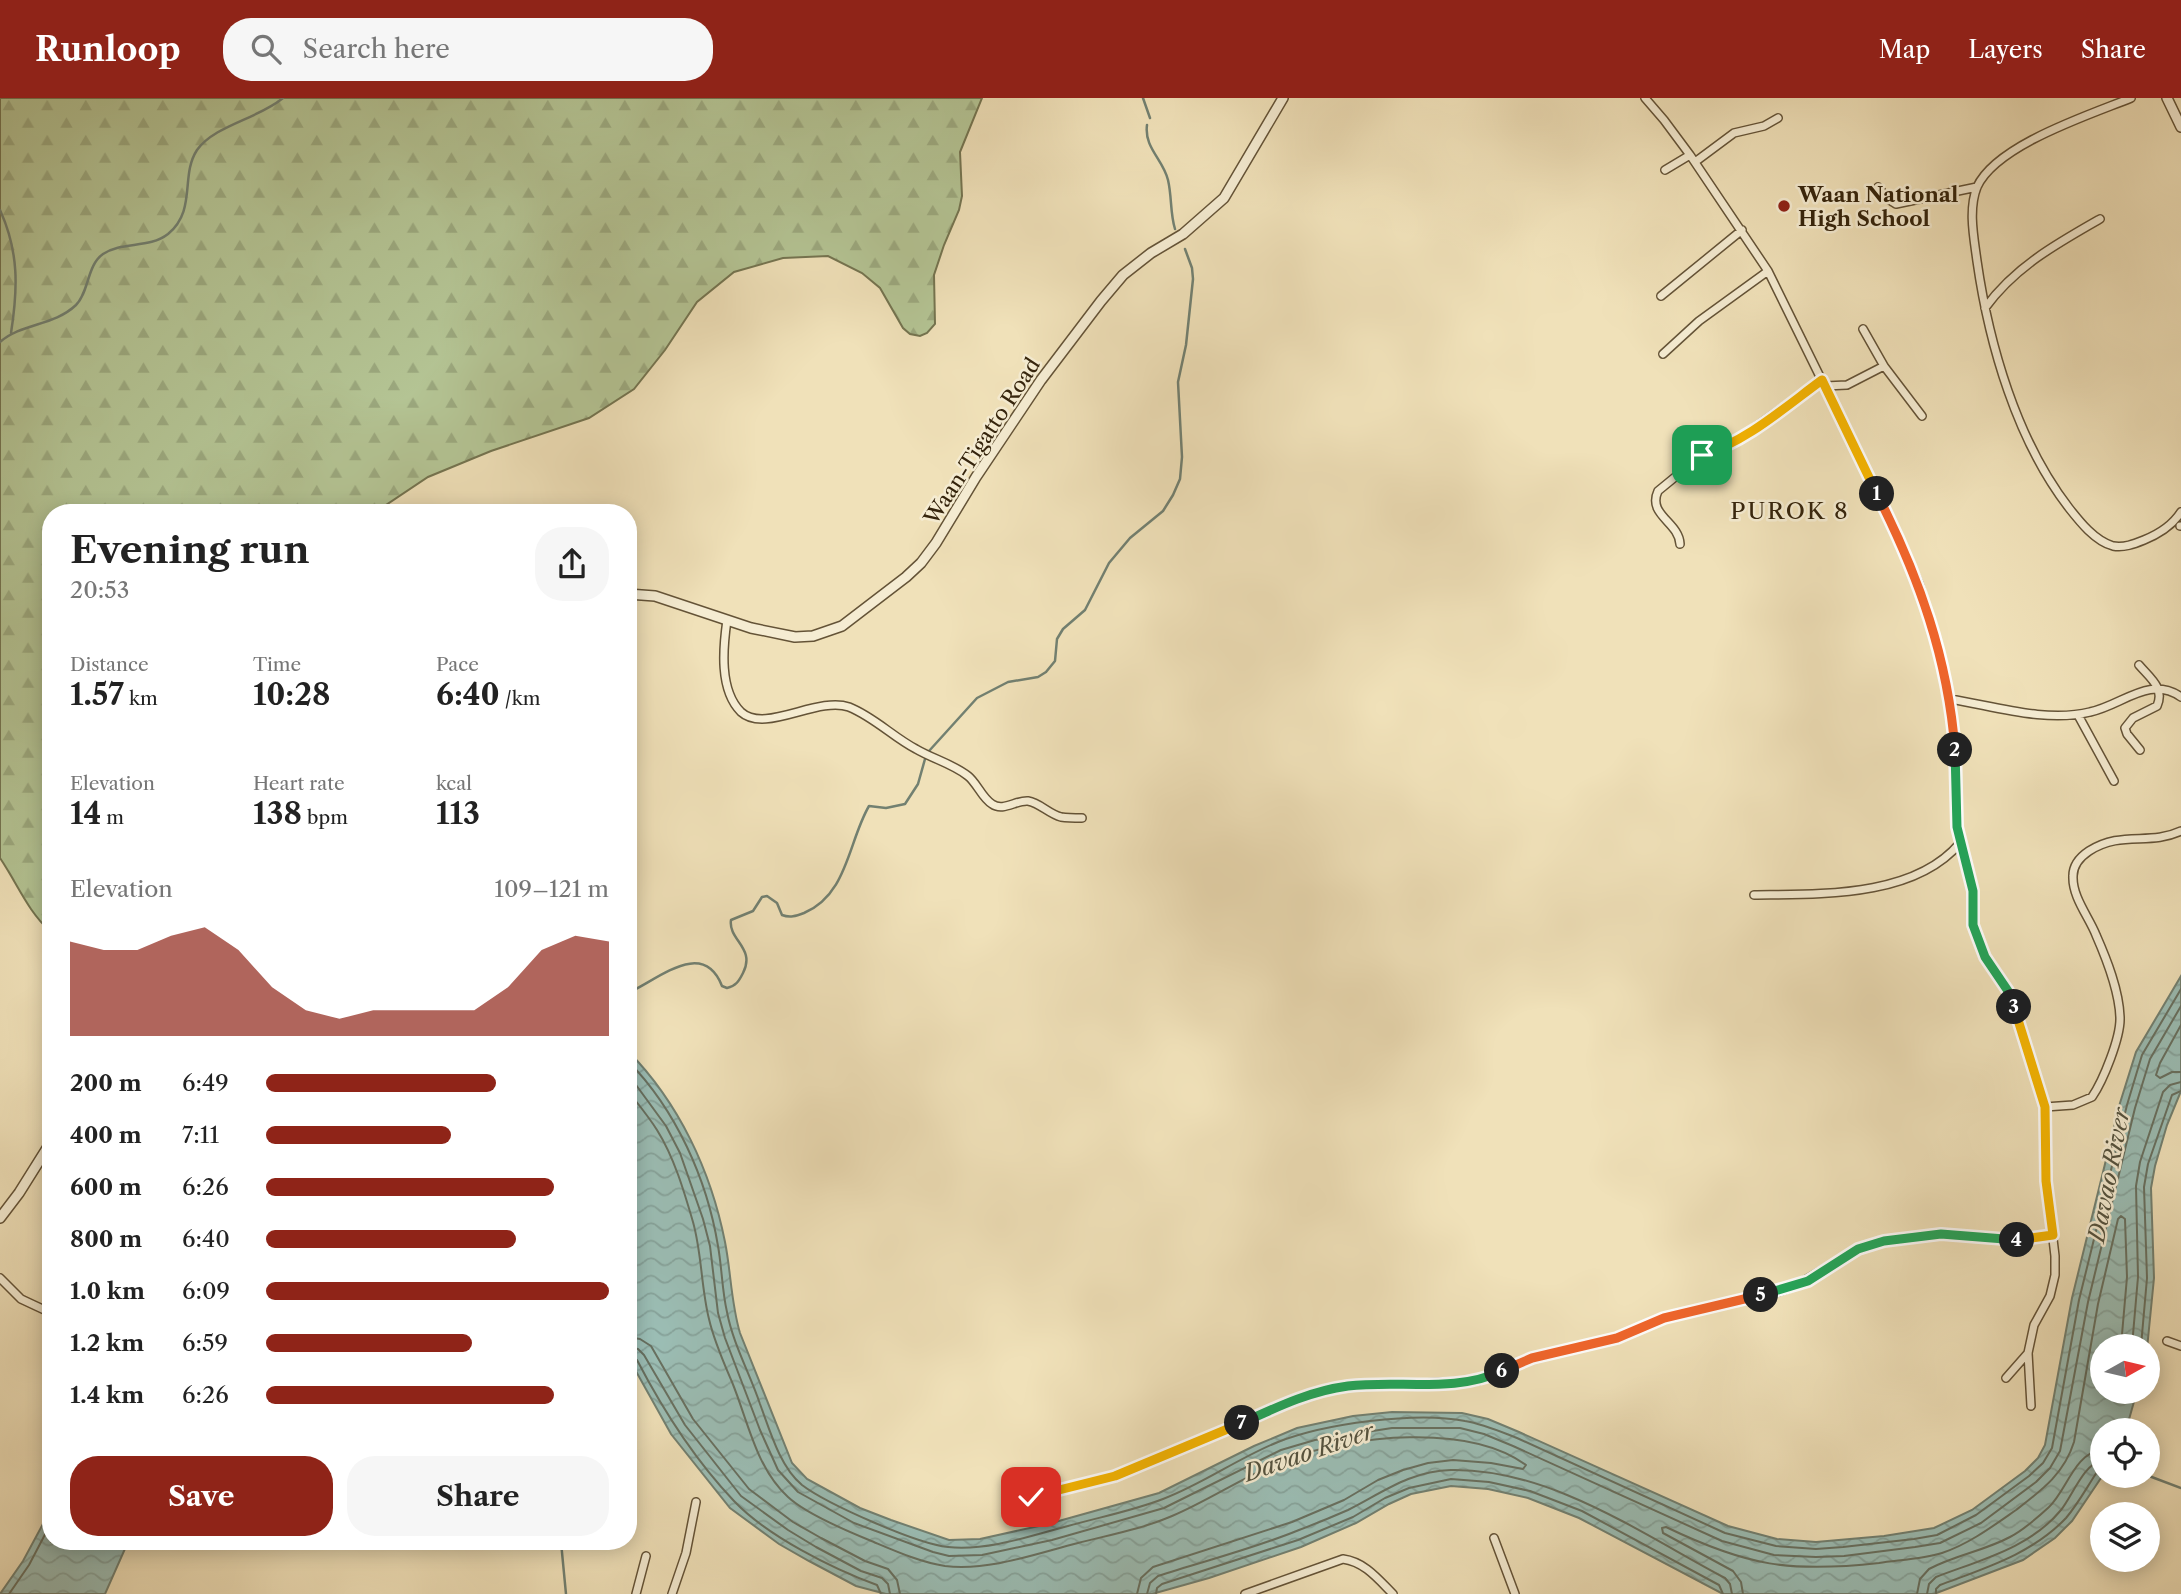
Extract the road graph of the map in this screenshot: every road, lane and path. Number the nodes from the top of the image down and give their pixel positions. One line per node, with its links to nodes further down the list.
1 (1283, 98): 24 (street, Waan-Tigatto Road)
2 (1645, 98): 7 (street)
3 (2131, 98): 10 (street)
4 (2167, 98): 6 (street)
5 (1779, 118): 7 (street)
6 (2181, 127)
7 (1692, 158): 8 (street); 12 (street)
8 (1665, 170)
9 (1878, 187): 10 (street)
10 (1977, 187): 15 (street)
11 (2100, 219): 15 (street)
12 (1742, 230): 13 (street); 14 (street)
13 (1768, 271): 17 (street); 19 (street)
14 (1661, 296)
15 (1985, 308): 21 (street)
16 (1863, 329): 18 (street)
17 (1663, 354)
18 (1884, 366): 19 (street); 20 (street)
19 (1824, 383): 22 (street); 28 (street)
20 (1923, 416)
21 (2181, 512)
22 (1680, 544)
23 (637, 595): 24 (street, Waan-Tigatto Road)
24 (727, 621): 32 (street)
25 (2139, 665): 26 (street)
26 (2159, 687): 27 (street); 29 (street); 30 (street)
27 (2181, 696)
28 (1950, 699): 29 (street); 34 (street)
29 (2078, 715): 31 (street)
30 (2140, 750)
31 (2114, 781)
32 (1082, 818)
33 (2181, 831): 36 (street)
34 (1960, 843): 35 (street); 36 (street)
35 (1754, 895)
36 (2045, 1107): 39 (street)
37 (42, 1156): 38 (street)
38 (0, 1218)
39 (2053, 1235): 44 (street); 47 (street)
40 (0, 1278): 41 (street)
41 (42, 1309)
42 (2167, 1341): 43 (street)
43 (2181, 1346)
44 (2028, 1353): 45 (street); 46 (street)
45 (2006, 1378)
46 (2031, 1406)
47 (1031, 1497)
48 (696, 1502): 52 (street)
49 (1494, 1538): 55 (street)
50 (646, 1556): 51 (street)
51 (636, 1594)
52 (672, 1594)
53 (1245, 1594): 54 (street)
54 (1393, 1594)
55 (1515, 1594)

